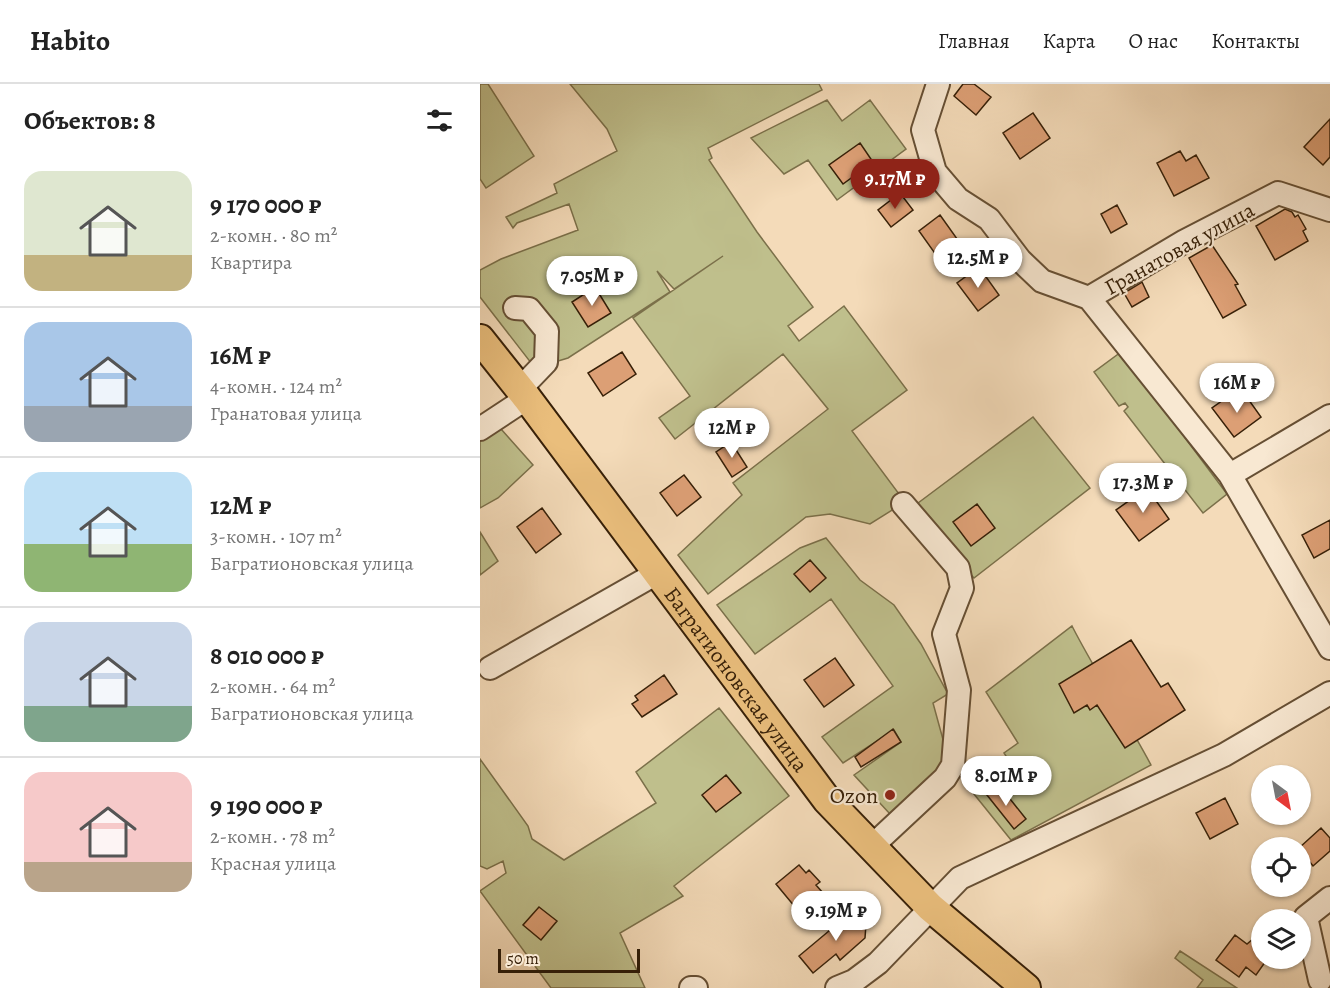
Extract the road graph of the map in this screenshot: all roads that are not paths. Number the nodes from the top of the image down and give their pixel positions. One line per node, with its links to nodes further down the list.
1 (938, 84): 3 (street)
2 (1330, 210): 3 (street, Гранатовая улица)
3 (1089, 298): 9 (street, Гранатовая улица)
4 (515, 308): 6 (street)
5 (480, 339): 6 (main road, Багратионовская улица)
6 (523, 393): 8 (street); 11 (main road, Багратионовская улица)
7 (1330, 417): 9 (street)
8 (480, 429)
9 (1230, 475): 12 (street, Гранатовая улица)
10 (903, 504): 15 (street)
11 (657, 573): 13 (street); 15 (main road, Багратионовская улица)
12 (1330, 648)
13 (490, 668)
14 (1330, 693): 17 (street)
15 (870, 848): 17 (main road, Багратионовская улица)
16 (1330, 898): 18 (street)
17 (930, 907): 21 (street); 22 (main road, Багратионовская улица)
18 (1320, 980)
19 (692, 988): 20 (street)
20 (696, 988)
21 (837, 988)
22 (1026, 988)

